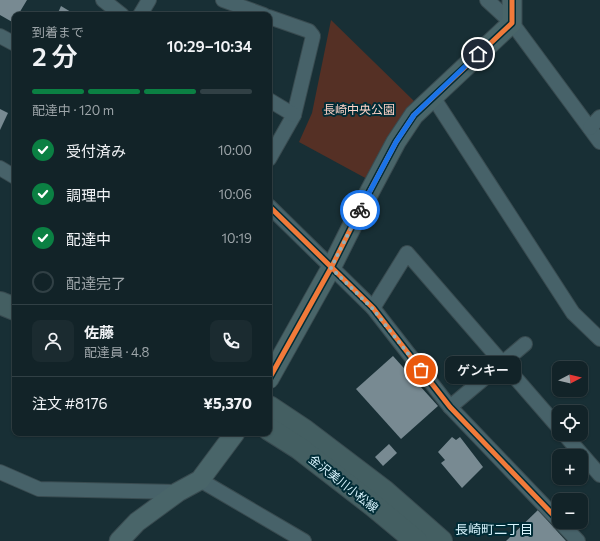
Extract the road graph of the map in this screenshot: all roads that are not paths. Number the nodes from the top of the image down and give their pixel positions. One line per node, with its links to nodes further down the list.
1 (103, 0): 6 (street)
2 (149, 0): 7 (street)
3 (223, 0): 8 (street)
4 (488, 0): 10 (street)
5 (512, 0): 10 (street)
6 (118, 12)
7 (142, 12)
8 (256, 12)
9 (272, 18): 15 (street)
10 (512, 22): 13 (street); 17 (street)
11 (0, 36): 12 (street)
12 (12, 42)
13 (433, 97): 23 (street); 29 (street)
14 (272, 102): 15 (street)
15 (294, 114): 19 (street)
16 (600, 117): 17 (street)
17 (590, 128): 18 (street)
18 (600, 142)
19 (272, 154)
20 (0, 168): 21 (street)
21 (12, 175)
22 (272, 209): 23 (street)
23 (331, 268): 28 (street); 32 (street)
24 (0, 287): 25 (main road)
25 (12, 292)
26 (0, 303): 27 (main road)
27 (12, 308)
28 (372, 308): 31 (street); 33 (street)
29 (600, 339)
30 (525, 344): 31 (street)
31 (502, 363): 33 (street); 35 (street)
32 (272, 374)
33 (450, 407): 43 (street)
34 (272, 409): 48 (main road)
35 (552, 420)
36 (272, 430): 47 (main road, 金沢美川小松線)
37 (232, 436): 41 (street)
38 (570, 441): 40 (street)
39 (0, 472): 42 (street)
40 (600, 475)
41 (200, 480): 42 (street); 46 (street)
42 (178, 492): 45 (street)
43 (552, 515)
44 (566, 529): 49 (street)
45 (119, 541)
46 (304, 541)
47 (416, 541)
48 (440, 541)
49 (578, 541)

